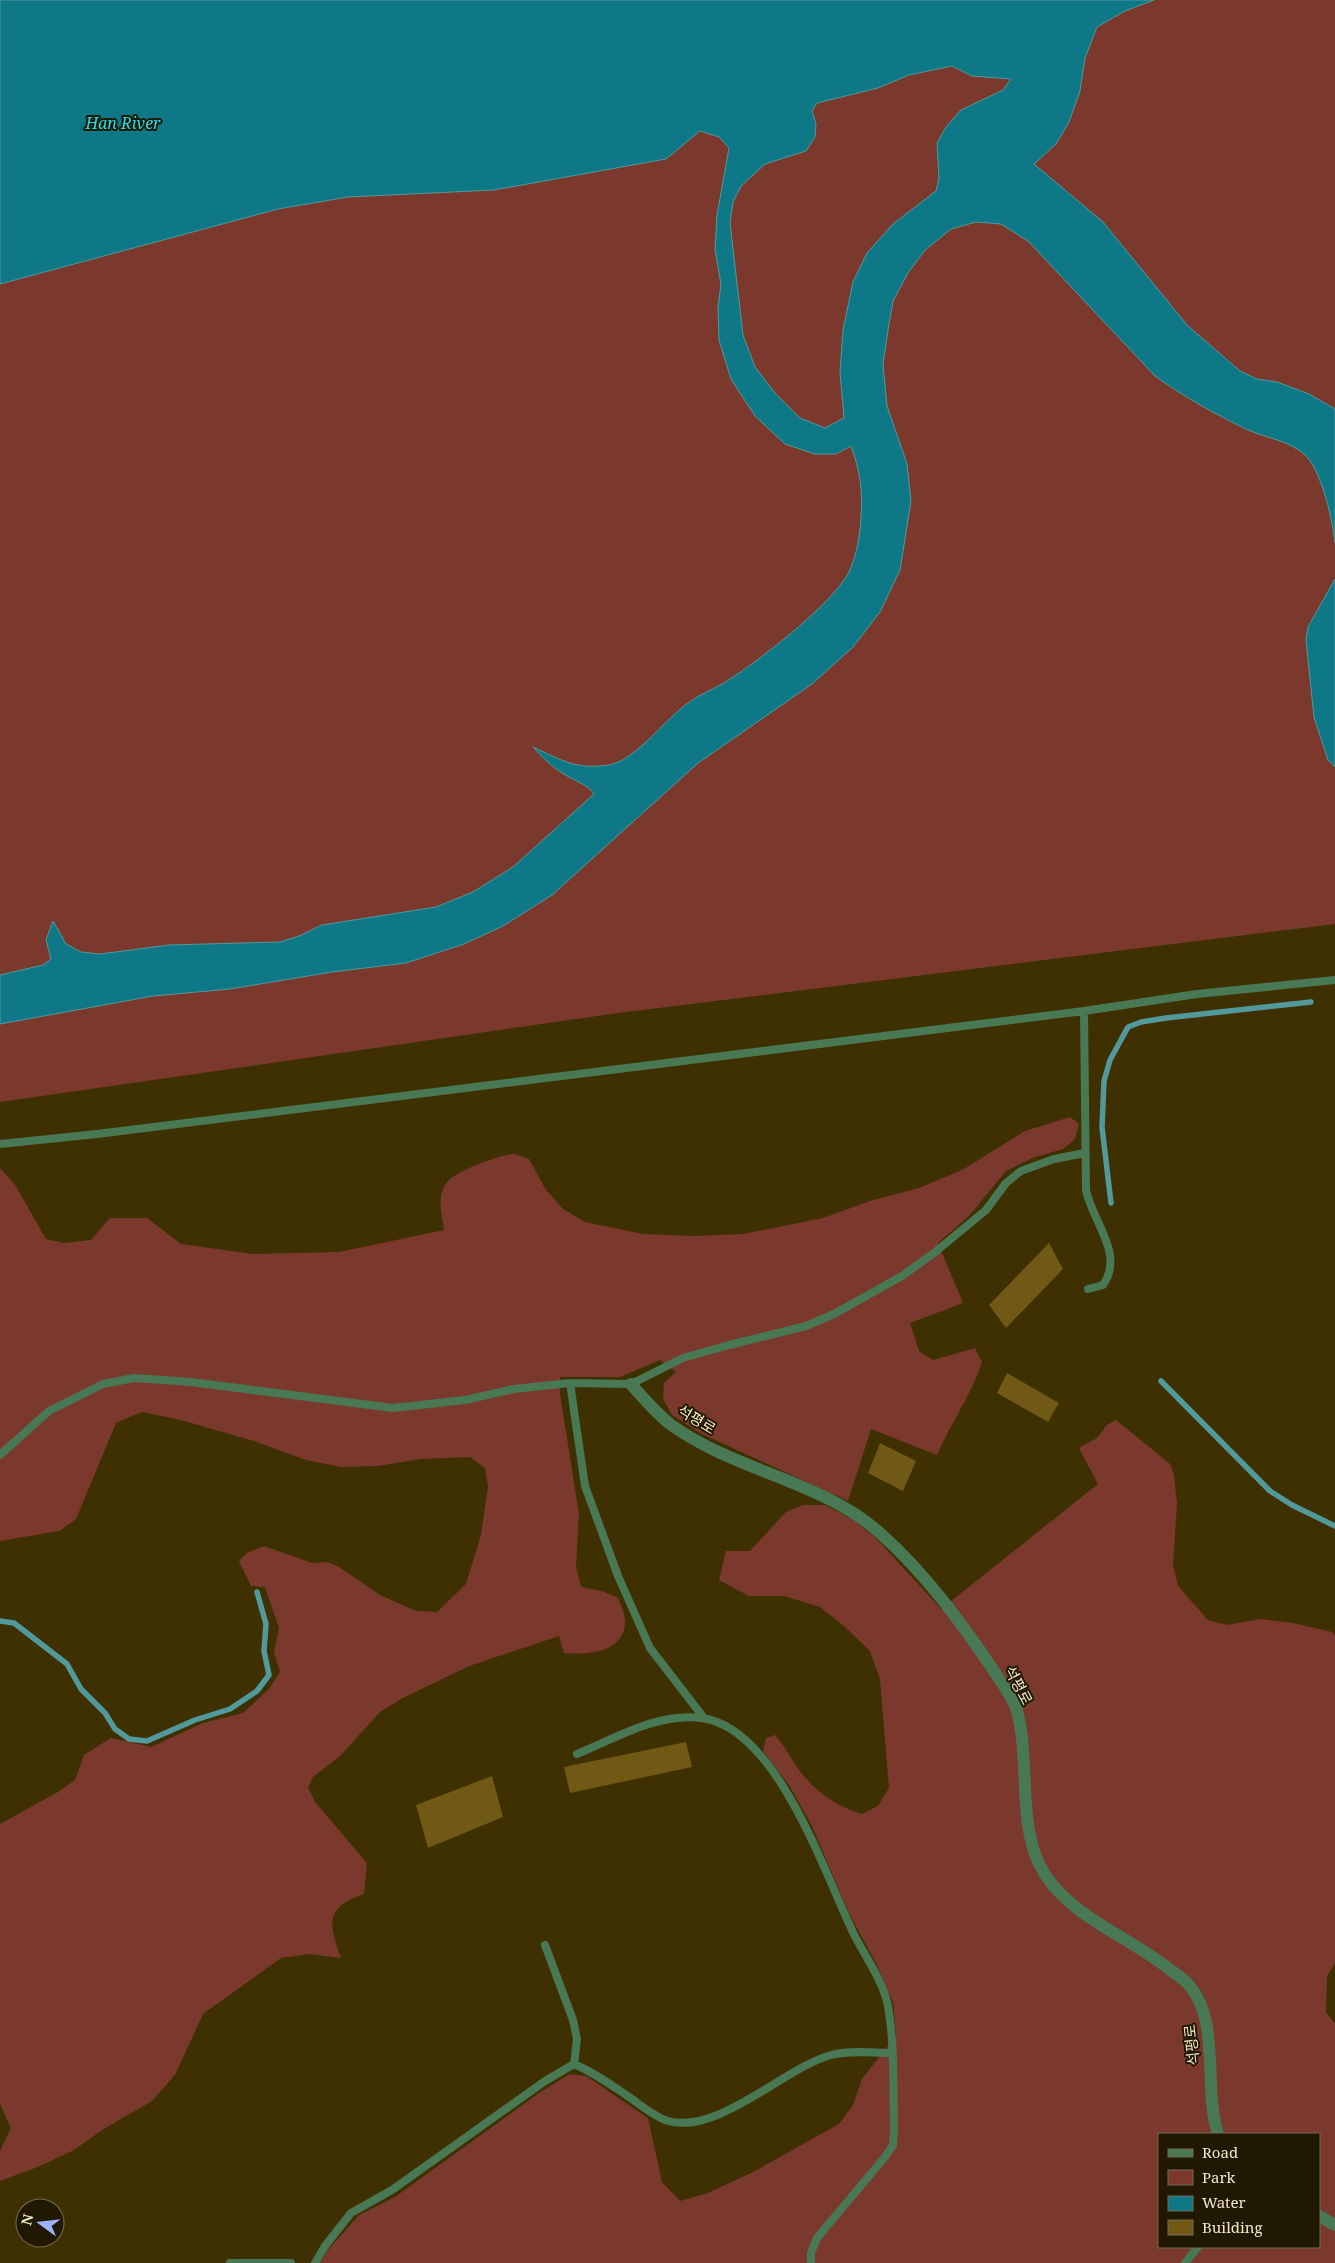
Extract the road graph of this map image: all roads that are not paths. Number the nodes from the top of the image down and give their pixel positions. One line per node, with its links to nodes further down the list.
1 (1333, 982): 2 (lane)
2 (1084, 1011): 3 (lane); 4 (lane)
3 (0, 1144)
4 (1085, 1153): 5 (lane); 7 (lane)
5 (1088, 1289)
6 (570, 1383): 7 (lane); 8 (lane); 9 (lane)
7 (631, 1384): 14 (street, 석평로)
8 (0, 1455)
9 (704, 1718): 10 (lane); 12 (lane)
10 (577, 1754)
11 (545, 1946): 13 (lane)
12 (891, 2053): 13 (lane); 21 (lane)
13 (574, 2064): 20 (lane)
14 (1218, 2133)
15 (1320, 2217): 16 (street)
16 (1335, 2226)
17 (1197, 2248): 22 (lane)
18 (230, 2263): 19 (lane)
19 (291, 2263)
20 (315, 2263)
21 (811, 2263)
22 (1185, 2263)

